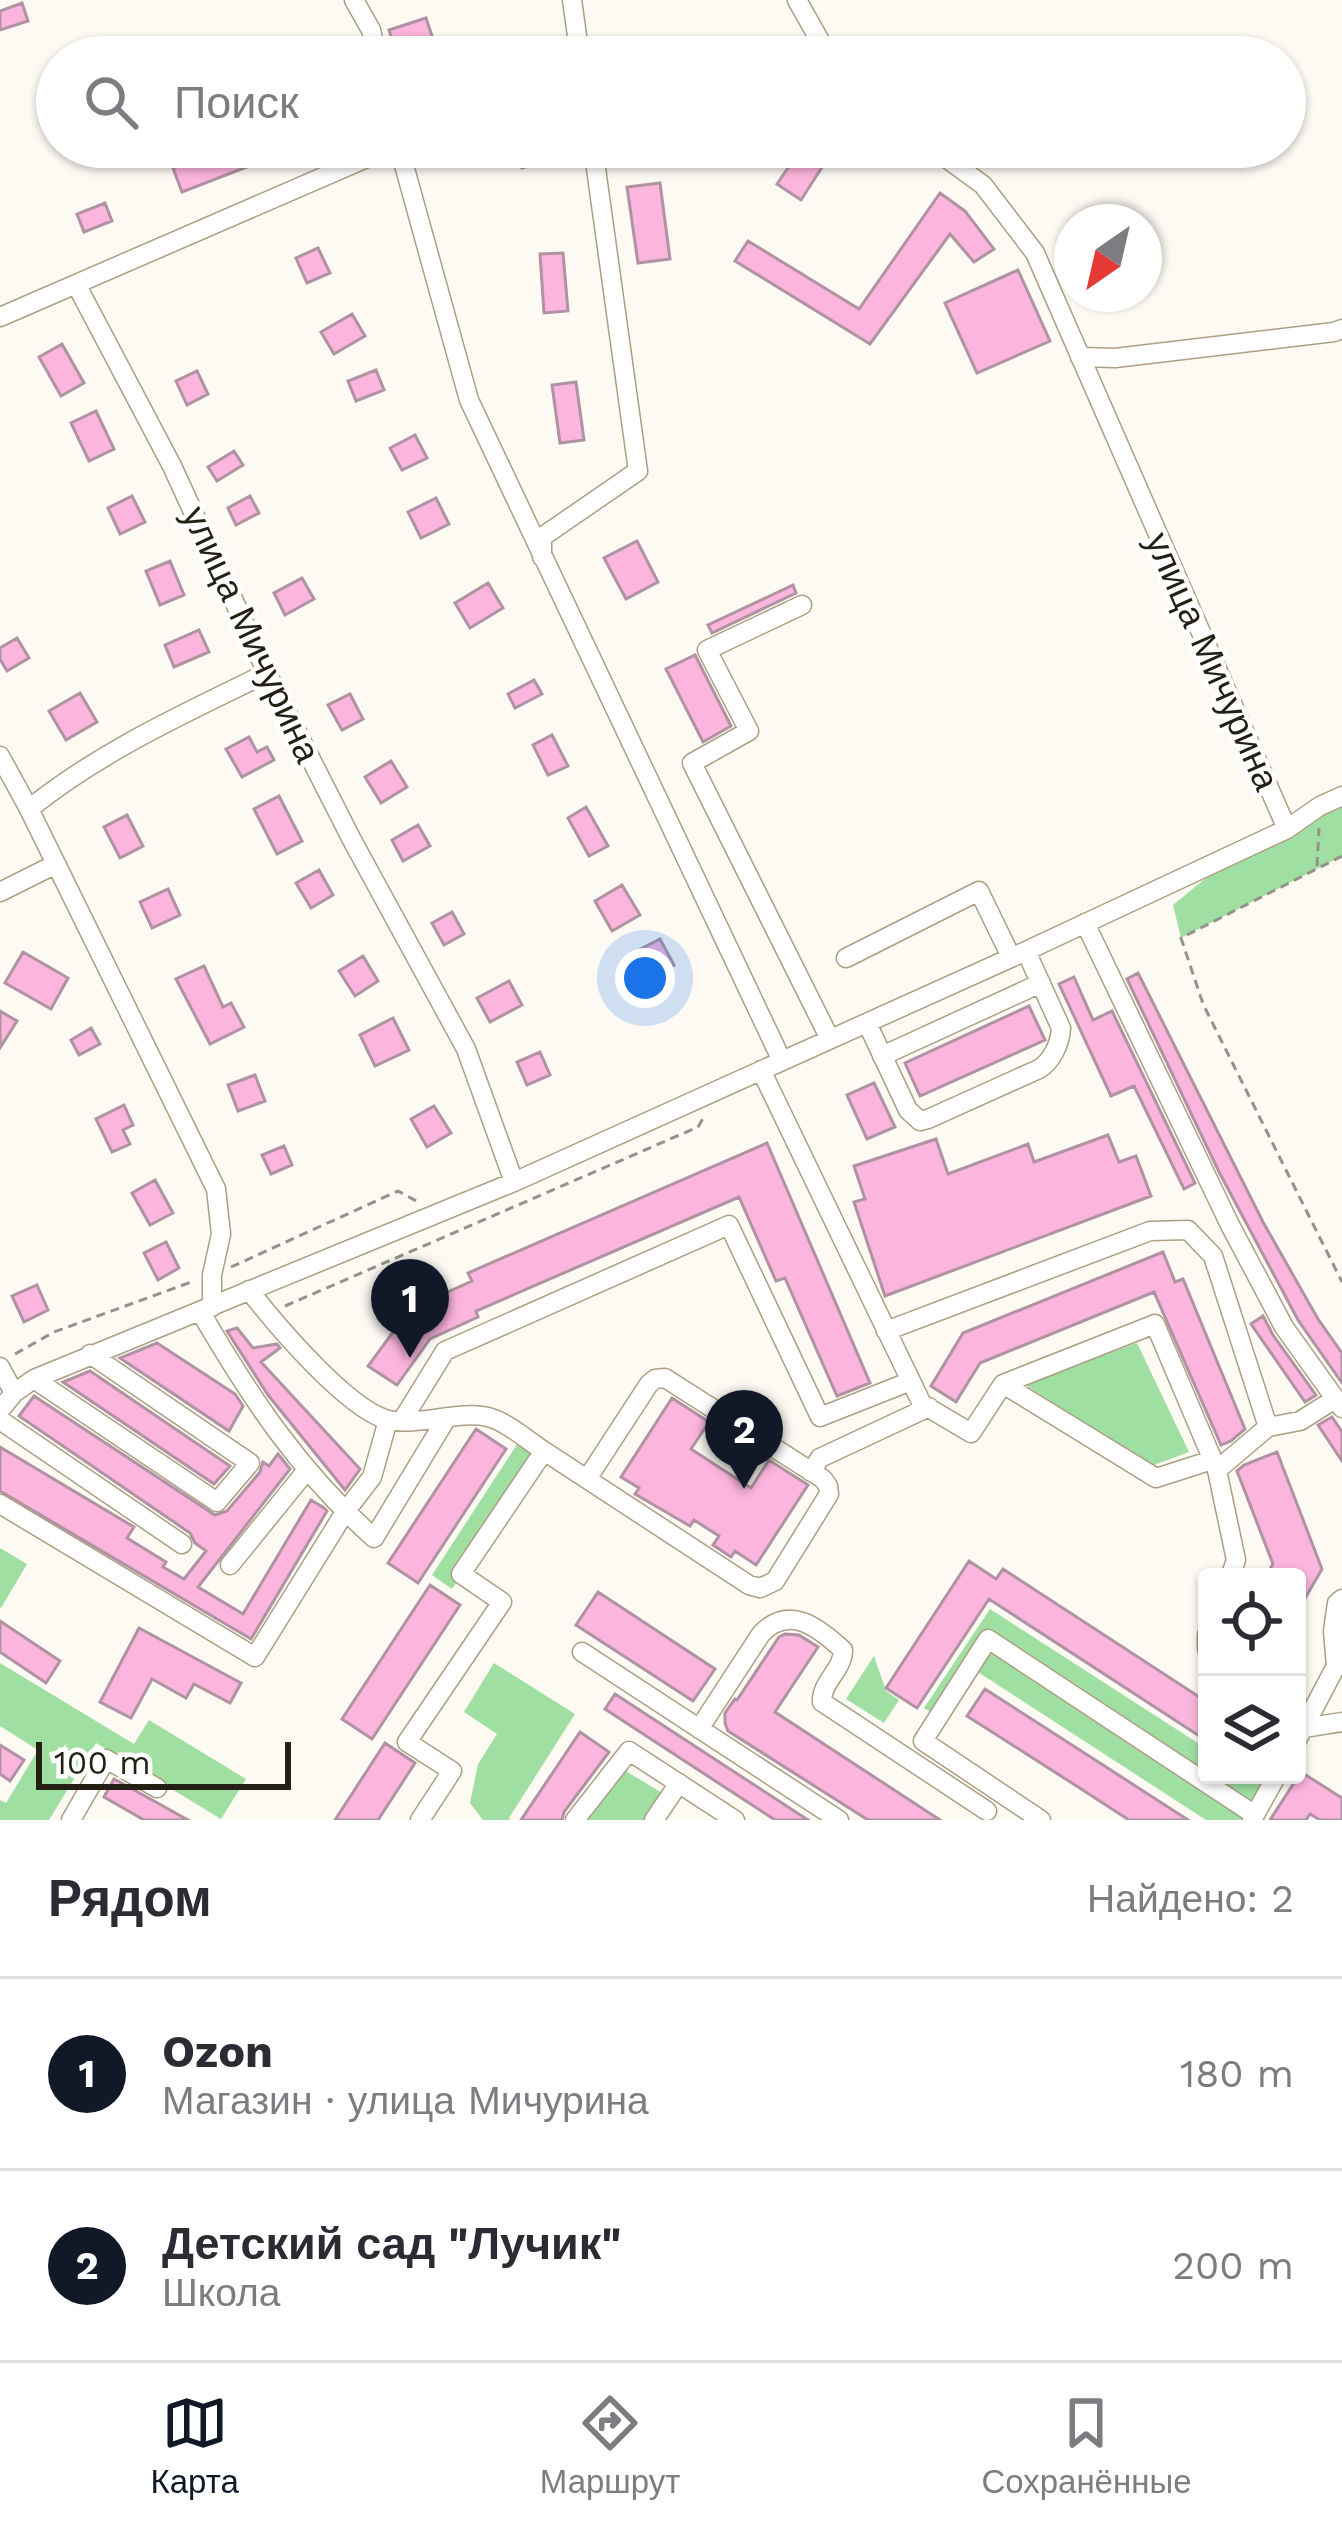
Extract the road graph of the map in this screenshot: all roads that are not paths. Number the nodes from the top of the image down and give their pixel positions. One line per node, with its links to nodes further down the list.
1 (354, 0): 4 (street)
2 (572, 0): 5 (street)
3 (796, 0): 6 (street)
4 (372, 36)
5 (577, 36)
6 (817, 36)
7 (347, 168): 11 (street)
8 (402, 168): 15 (street)
9 (596, 168): 15 (street)
10 (960, 168): 14 (street, улица Мичурина)
11 (76, 284): 12 (street); 17 (street, улица Мичурина)
12 (0, 316)
13 (1342, 328): 14 (street)
14 (1080, 357): 21 (street, улица Мичурина)
15 (542, 556): 31 (street)
16 (802, 605): 29 (street)
17 (267, 673): 20 (street); 33 (street, улица Мичурина)
18 (0, 756): 20 (street)
19 (1342, 796): 21 (street)
20 (29, 809): 22 (street)
21 (1286, 829): 24 (street, улица Мичурина)
22 (56, 864): 23 (street); 35 (street)
23 (0, 892)
24 (1085, 923): 25 (street, улица Мичурина); 43 (street)
25 (1018, 954): 26 (street); 27 (street); 28 (street, улица Мичурина)
26 (846, 958)
27 (1041, 983): 30 (street); 30 (street)
28 (867, 1022): 29 (street, улица Мичурина); 30 (street)
29 (830, 1040): 31 (street, улица Мичурина)
30 (882, 1056)
31 (782, 1061): 32 (street, улица Мичурина)
32 (761, 1070): 33 (street, улица Мичурина); 36 (street)
33 (514, 1182): 34 (street, улица Мичурина)
34 (249, 1290): 35 (street, улица Мичурина); 48 (street)
35 (206, 1309): 37 (street, улица Мичурина); 52 (street)
36 (886, 1330): 40 (street); 49 (street)
37 (90, 1354): 39 (street, улица Мичурина); 39 (street)
38 (1, 1369): 42 (street)
39 (34, 1378): 42 (street, улица Мичурина)
40 (911, 1381): 44 (street); 48 (street)
41 (1003, 1384): 44 (street); 51 (street); 51 (street)
42 (14, 1394): 45 (street, улица Мичурина)
43 (1339, 1403): 49 (street)
44 (929, 1408): 53 (street)
45 (0, 1410)
46 (446, 1419): 48 (street); 50 (street); 56 (street)
47 (0, 1420): 57 (street)
48 (395, 1420): 56 (street)
49 (1268, 1426): 51 (street)
50 (544, 1450): 54 (street); 73 (street)
51 (1214, 1464): 59 (street)
52 (307, 1470): 56 (street); 58 (street)
53 (812, 1472): 54 (street); 54 (street)
54 (587, 1479)
55 (0, 1504): 56 (street)
56 (345, 1512)
57 (182, 1544)
58 (230, 1565)
59 (1233, 1568)
60 (1342, 1599): 62 (street)
61 (582, 1652): 64 (street)
62 (1306, 1718)
63 (1342, 1722): 65 (street)
64 (699, 1729): 70 (street); 77 (street)
65 (1306, 1729)
66 (679, 1783): 74 (street); 75 (street); 76 (street)
67 (1272, 1784): 71 (street)
68 (157, 1788): 72 (street)
69 (1004, 1795): 70 (street); 71 (street); 78 (street)
70 (984, 1816)
71 (1254, 1817)
72 (71, 1820)
73 (420, 1820)
74 (575, 1820)
75 (654, 1820)
76 (735, 1820)
77 (839, 1820)
78 (1041, 1820)

